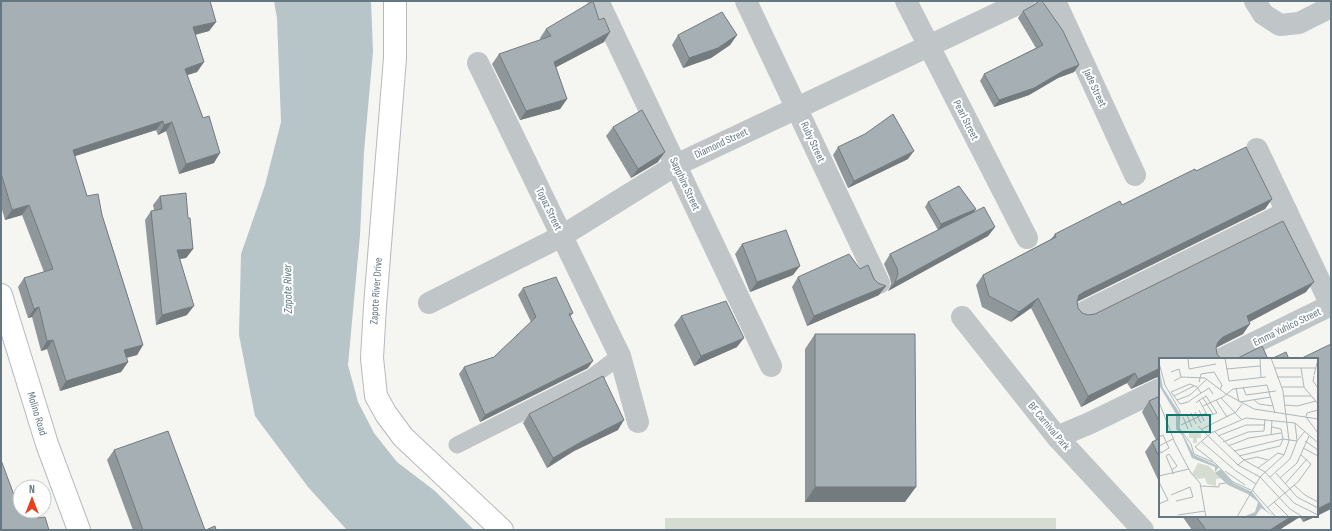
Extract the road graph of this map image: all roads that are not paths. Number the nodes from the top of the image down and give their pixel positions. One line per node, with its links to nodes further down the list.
1 (395, 1): 32 (main road, Zapote River Drive)
2 (598, 1): 13 (street, Sapphire Street)
3 (746, 1): 11 (street, Ruby Street)
4 (906, 1): 9 (street, Pearl Street)
5 (1024, 1): 9 (street, Diamond Street)
6 (1055, 1): 14 (street, Jade Street)
7 (1255, 1): 8 (street)
8 (1331, 8)
9 (929, 46): 11 (street, Diamond Street); 17 (street, Pearl Street)
10 (478, 63): 16 (street, Topaz Street)
11 (796, 108): 13 (street, Diamond Street); 18 (street, Ruby Street)
12 (1256, 149): 15 (street)
13 (676, 165): 16 (street, Diamond Street); 26 (street, Sapphire Street)
14 (1135, 175)
15 (1287, 212): 21 (street); 22 (street)
16 (562, 236): 20 (street, Diamond Street); 24 (street, Topaz Street)
17 (1027, 238)
18 (879, 283)
19 (1, 295): 31 (main road, Molino Road)
20 (429, 304)
21 (1331, 305): 25 (street, Emma Yuhico Street)
22 (1082, 313)
23 (962, 316): 29 (street, BF Carnival Park)
24 (620, 356): 28 (street, Topaz Street); 30 (lane)
25 (1223, 358)
26 (771, 366)
27 (1159, 389): 29 (street)
28 (638, 422)
29 (1057, 437): 33 (street, BF Carnival Park)
30 (457, 445)
31 (80, 530)
32 (502, 530)
33 (1143, 530)

